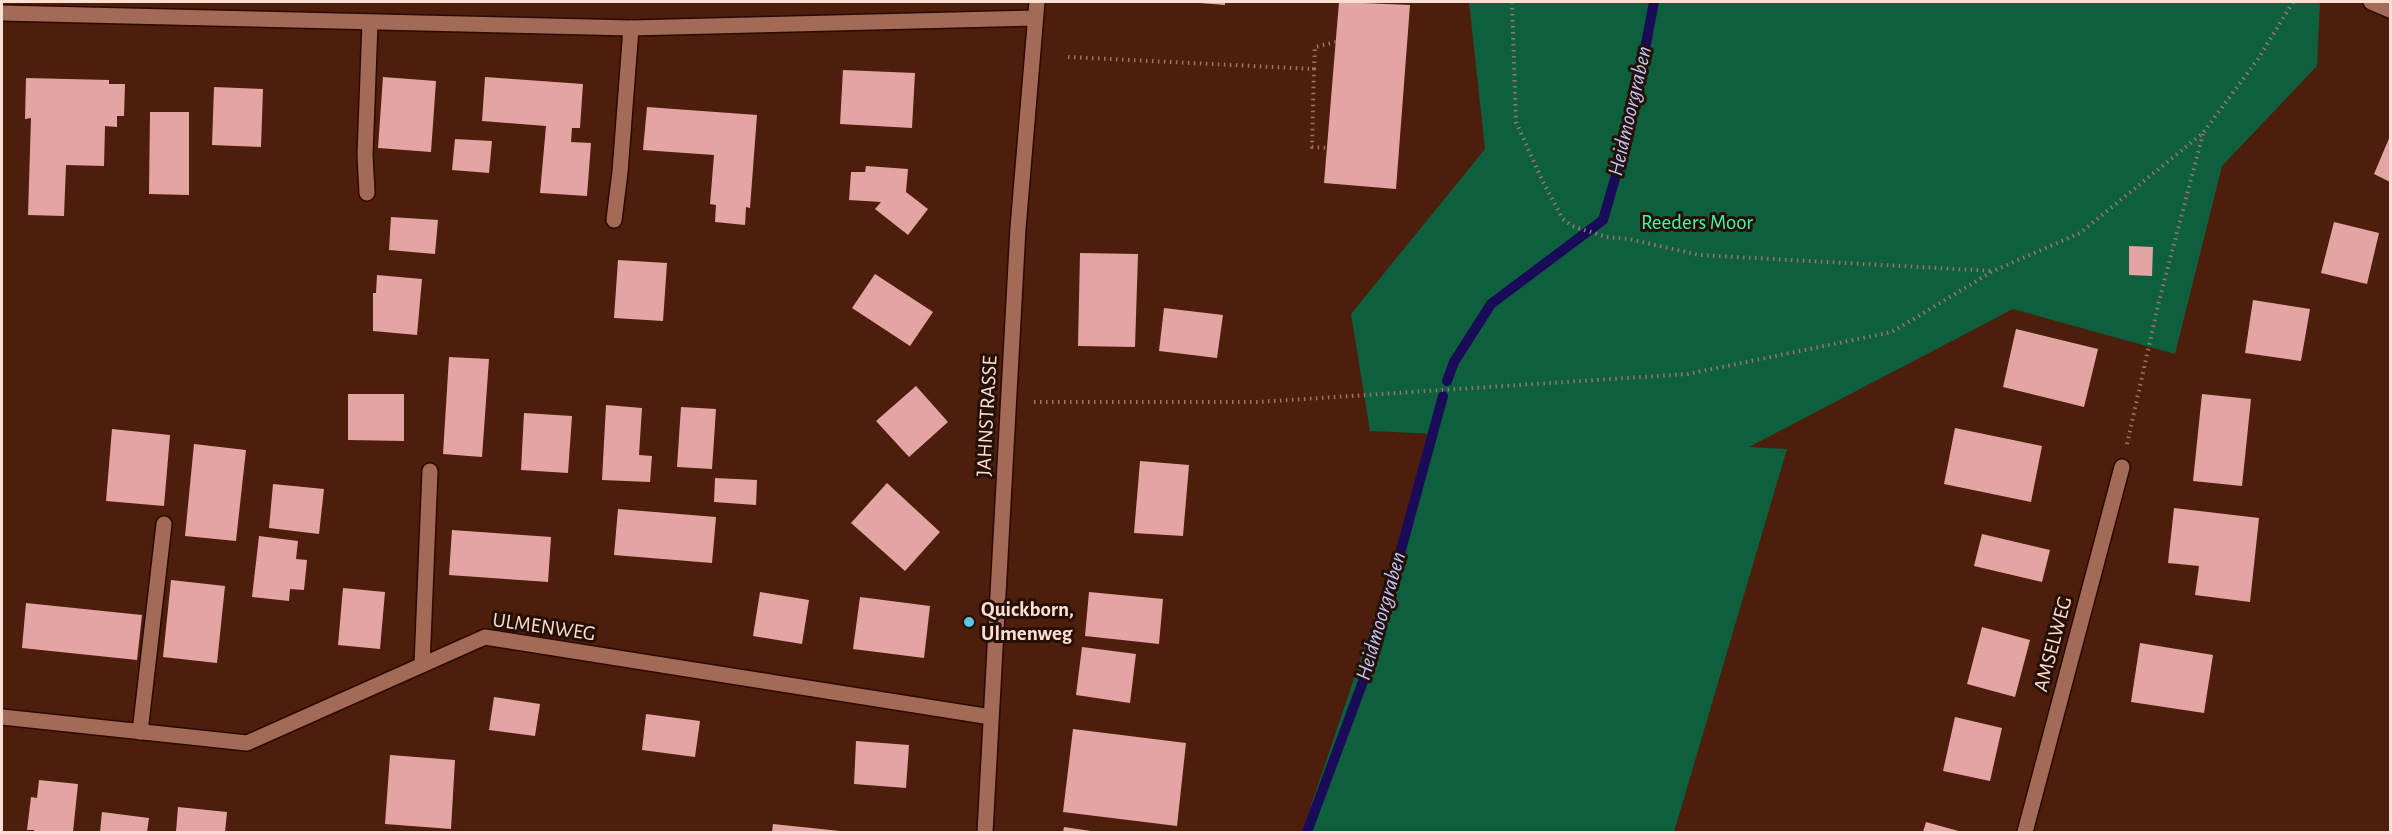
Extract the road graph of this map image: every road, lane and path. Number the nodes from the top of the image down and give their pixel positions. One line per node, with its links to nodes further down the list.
1 (1036, 2): 7 (street, JAHNSTRASSE)
2 (1512, 2): 17 (path)
3 (2293, 2): 13 (path)
4 (2371, 2): 5 (street)
5 (2391, 10)
6 (2, 13): 8 (street)
7 (1035, 18): 9 (street); 24 (street, JAHNSTRASSE)
8 (370, 24): 9 (street); 15 (street)
9 (631, 28): 16 (street)
10 (1336, 42): 12 (path)
11 (1068, 57): 12 (path)
12 (1314, 69): 14 (path)
13 (2203, 133): 17 (path); 19 (path)
14 (1327, 148)
15 (367, 193)
16 (614, 220)
17 (1993, 272): 18 (path)
18 (1030, 402)
19 (2122, 467): 27 (street, AMSELWEG)
20 (430, 471): 22 (street)
21 (164, 524): 25 (street)
22 (422, 665): 24 (street, ULMENWEG); 25 (street, ULMENWEG)
23 (2, 717): 25 (street, ULMENWEG)
24 (991, 717): 26 (street, JAHNSTRASSE)
25 (140, 732)
26 (985, 832)
27 (2025, 832)

